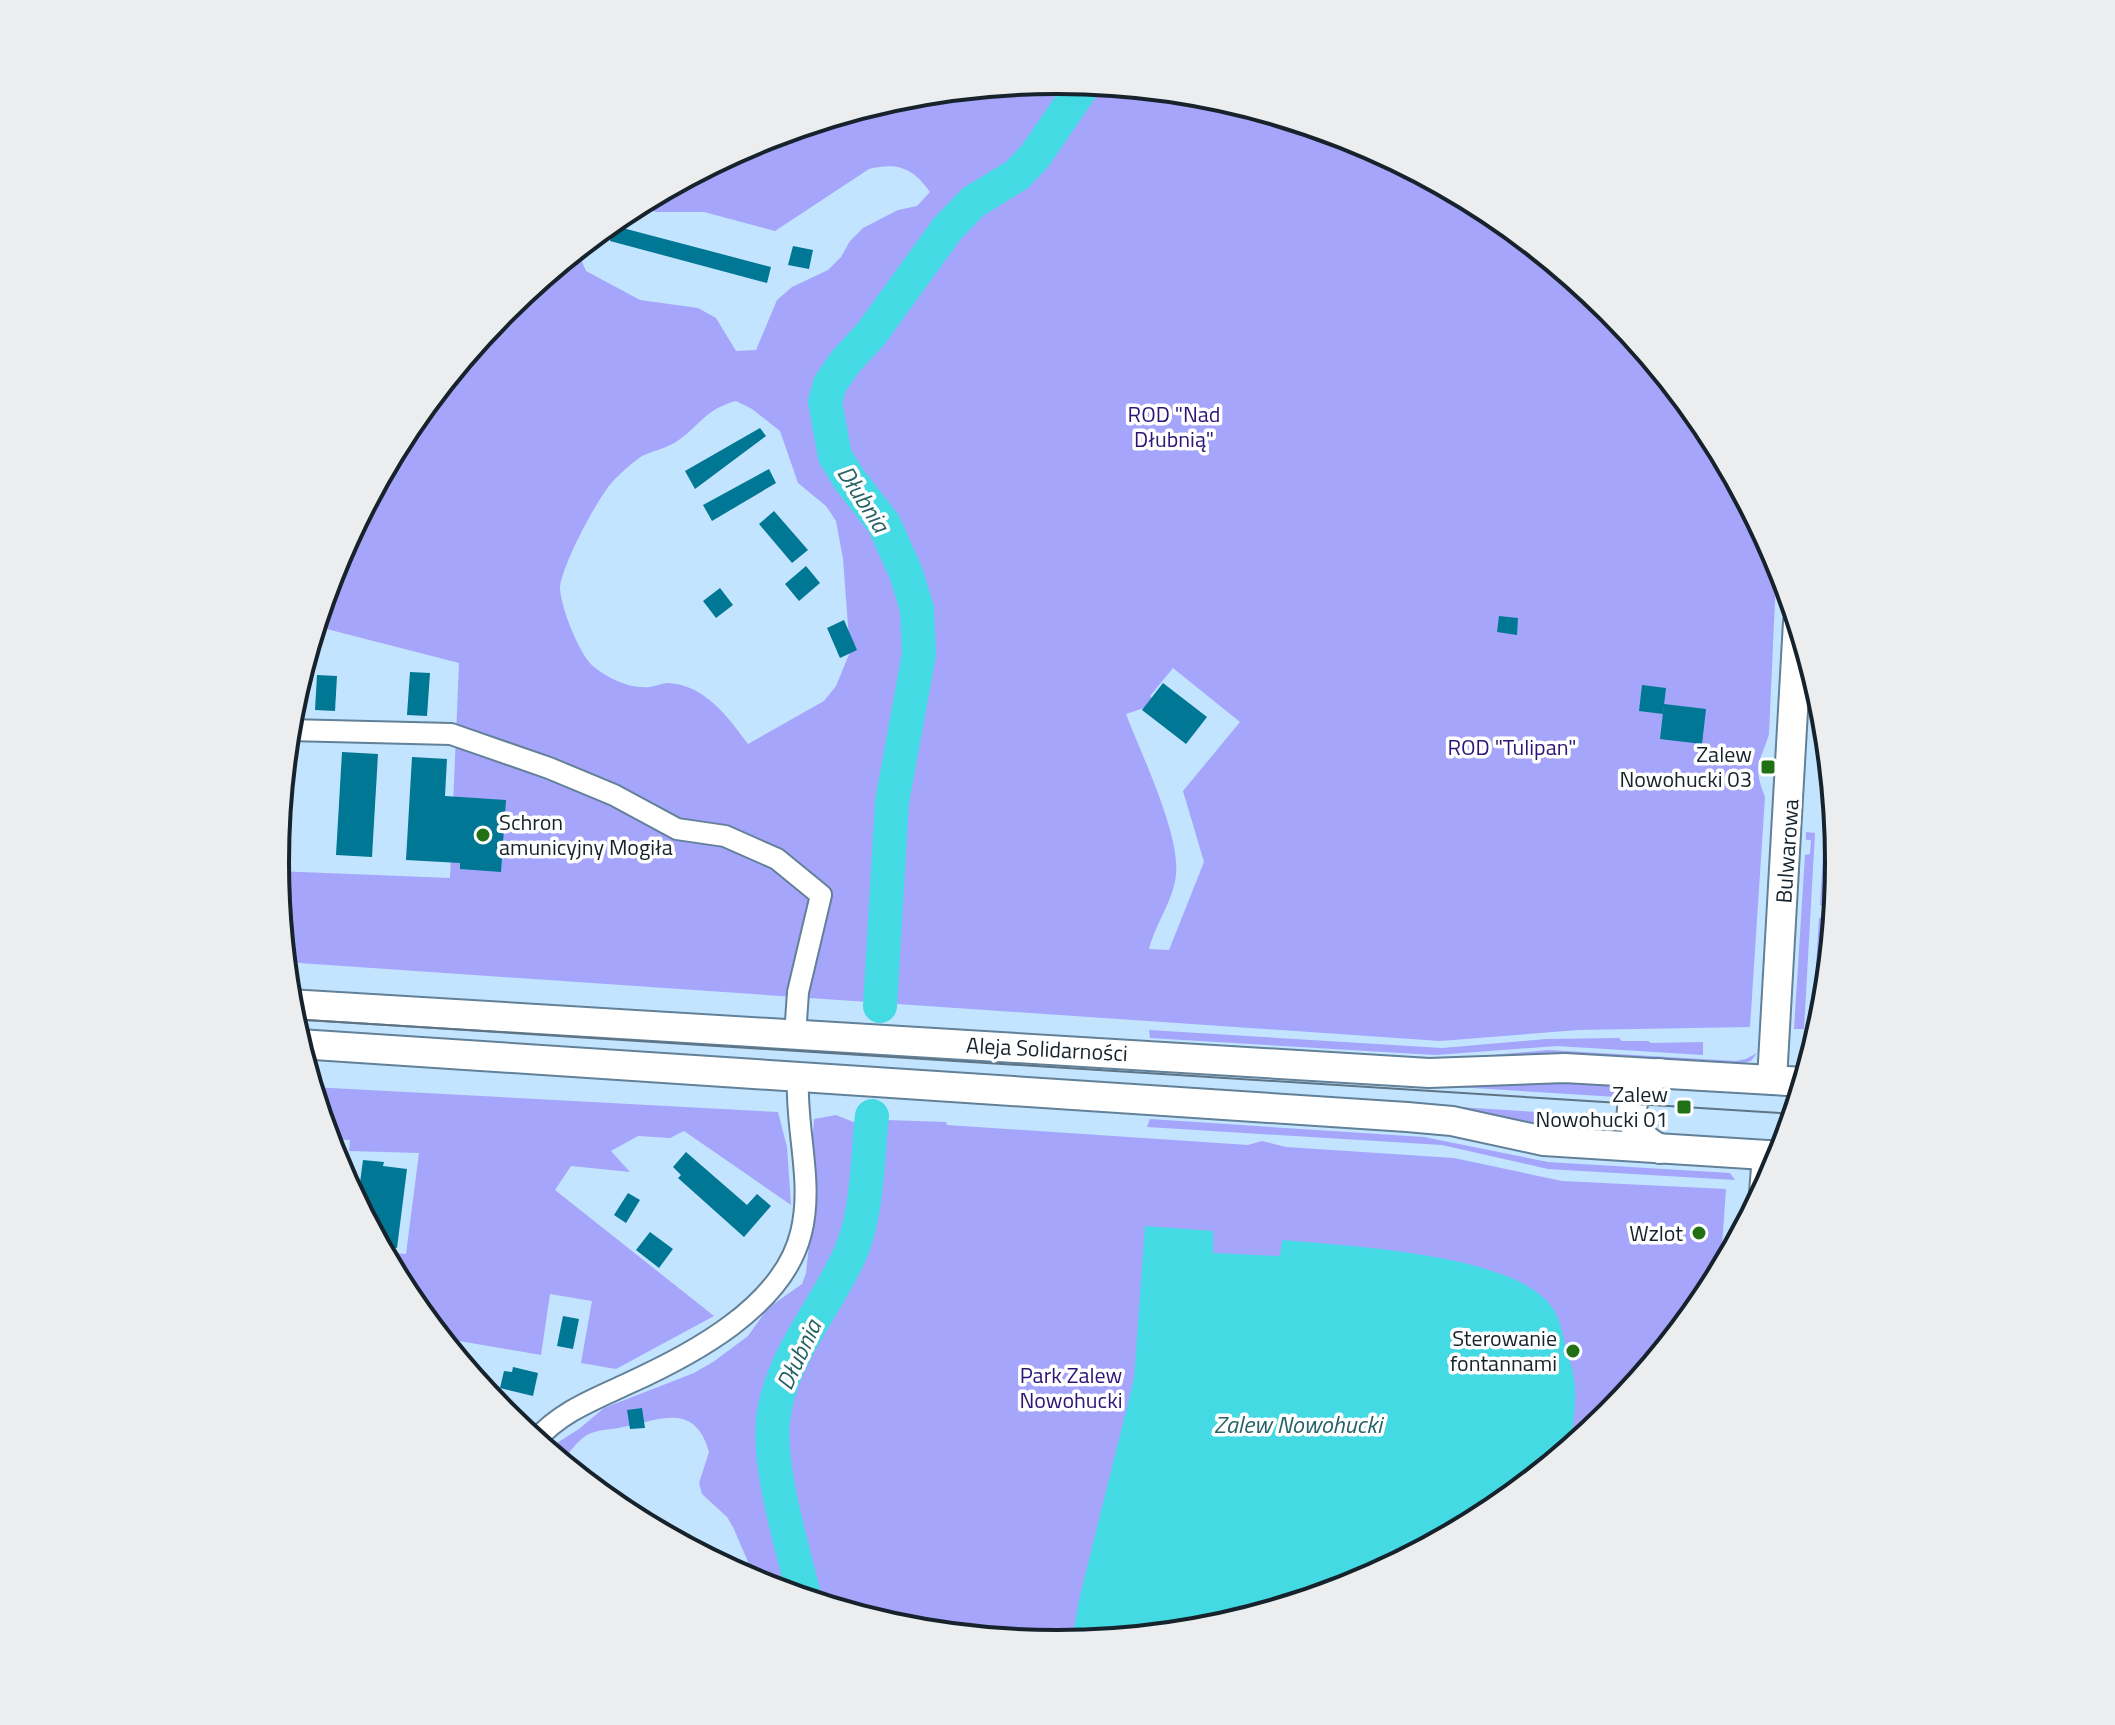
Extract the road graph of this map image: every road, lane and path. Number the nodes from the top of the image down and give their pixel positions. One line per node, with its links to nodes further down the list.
1 (1796, 652): 8 (street, Bulwarowa)
2 (301, 730): 4 (street)
3 (303, 1005): 4 (street, Aleja Solidarności)
4 (795, 1036): 6 (street, Aleja Solidarności)
5 (311, 1045): 7 (street, Aleja Solidarności)
6 (1659, 1073): 8 (street, Aleja Solidarności); 10 (street)
7 (798, 1076): 10 (street, Aleja Solidarności); 12 (street)
8 (1772, 1080): 9 (street, Aleja Solidarności)
9 (1794, 1081)
10 (1660, 1149): 11 (street, Aleja Solidarności)
11 (1769, 1155)
12 (543, 1433)

